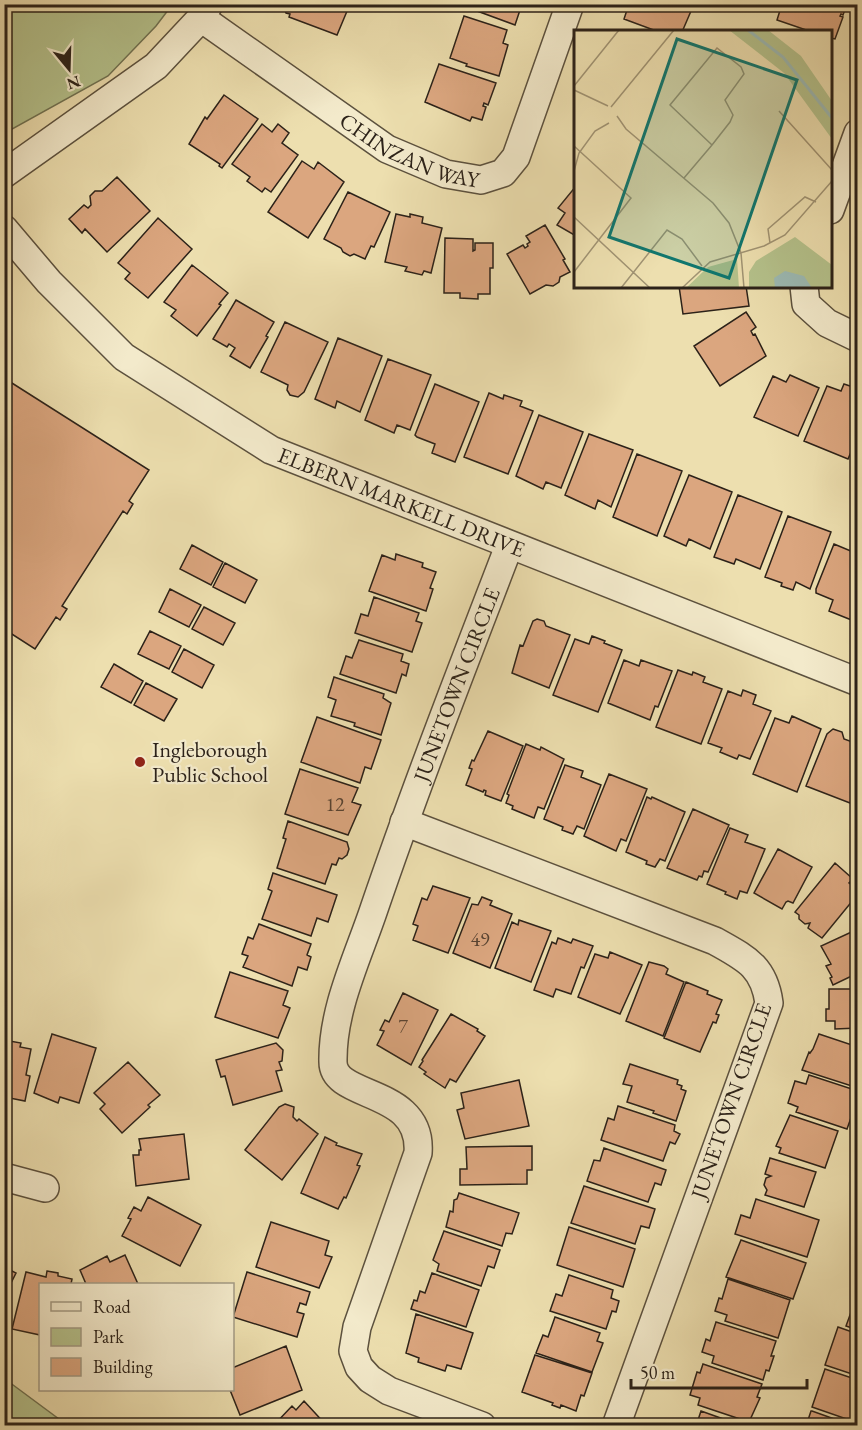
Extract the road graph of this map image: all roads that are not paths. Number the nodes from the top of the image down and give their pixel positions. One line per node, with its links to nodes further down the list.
1 (570, 4): 2 (street, CHINZAN WAY)
2 (205, 11): 4 (street)
3 (858, 133): 5 (street)
4 (4, 174)
5 (832, 207)
6 (4, 229): 9 (street, ELBERN MARKELL DRIVE)
7 (804, 288): 8 (street)
8 (858, 338)
9 (509, 546): 10 (street, ELBERN MARKELL DRIVE); 11 (street, JUNETOWN CIRCLE)
10 (858, 682)
11 (404, 822): 14 (street, JUNETOWN CIRCLE); 15 (street, JUNETOWN CIRCLE)
12 (4, 1177): 13 (street)
13 (45, 1188)
14 (482, 1425)
15 (616, 1425)

